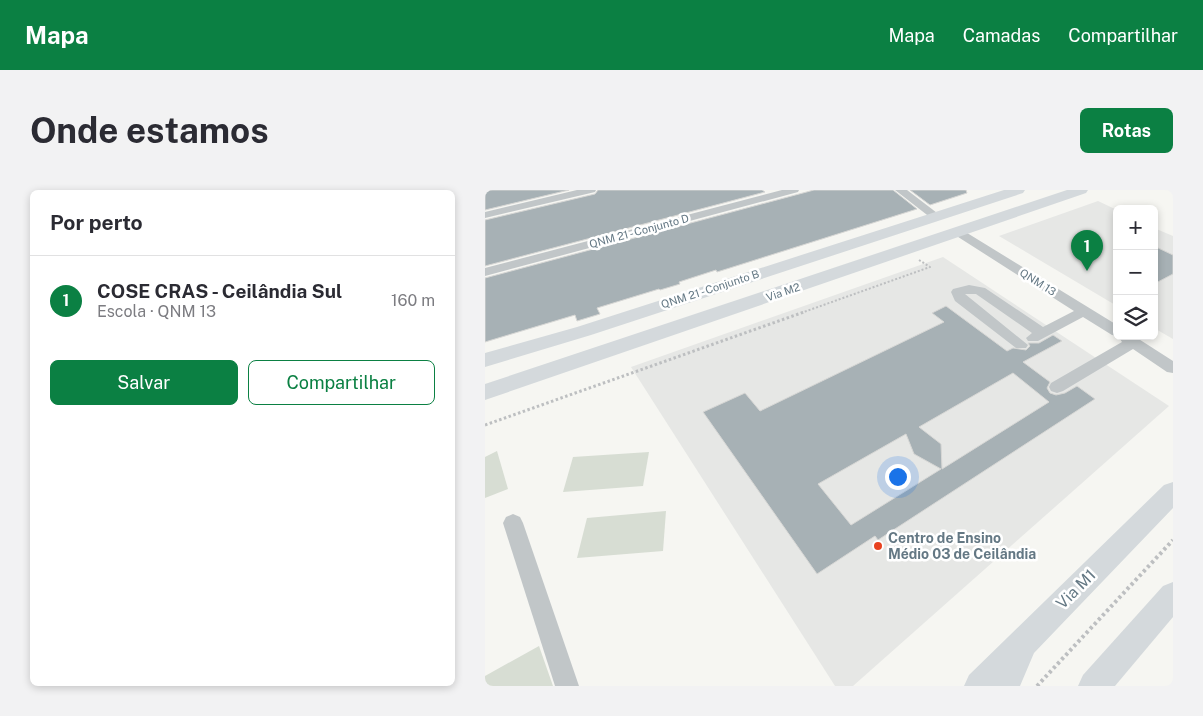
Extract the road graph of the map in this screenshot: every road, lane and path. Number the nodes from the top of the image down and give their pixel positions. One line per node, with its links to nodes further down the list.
1 (591, 190): 6 (street)
2 (794, 190): 10 (street, QNM 21 - Conjunto D)
3 (900, 190): 7 (street)
4 (1018, 190): 7 (main road, QNM 21 - Conjunto B)
5 (1081, 190): 8 (main road, Via M2)
6 (485, 215)
7 (935, 216): 13 (main road, QNM 21 - Conjunto B)
8 (959, 232): 9 (main road, Via M2); 11 (street, QNM 13)
9 (905, 250): 18 (main road, Via M2); 24 (path)
10 (485, 272)
11 (1084, 311): 12 (street, QNM 13); 14 (street)
12 (1113, 329)
13 (584, 331): 15 (main road, QNM 21 - Conjunto B); 18 (main road)
14 (1042, 333): 14 (street)
15 (559, 338): 19 (main road, QNM 21 - Conjunto B); 20 (main road)
16 (1127, 340): 22 (street)
17 (1130, 340): 21 (street)
18 (594, 356): 20 (main road, Via M2)
19 (485, 360)
20 (571, 364): 23 (main road, Via M2)
21 (1173, 368)
22 (1057, 387)
23 (485, 392)
24 (485, 425)
25 (1173, 492): 29 (main road, Via M1)
26 (513, 523): 30 (street)
27 (1173, 540): 33 (path)
28 (1173, 596): 34 (main road)
29 (1026, 640): 31 (main road, Via M1); 32 (main road)
30 (567, 686)
31 (980, 686)
32 (1004, 686)
33 (1037, 686)
34 (1094, 686)

